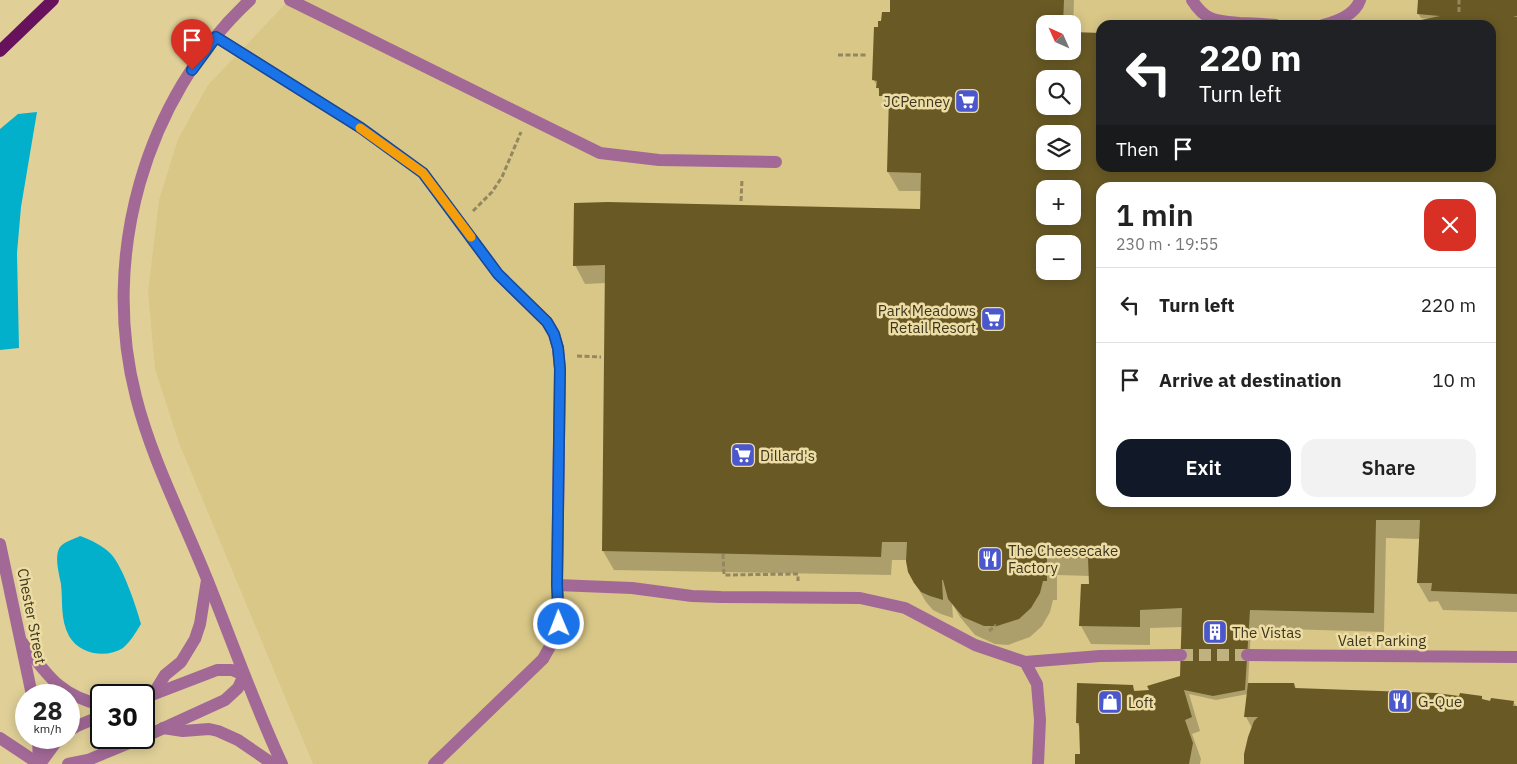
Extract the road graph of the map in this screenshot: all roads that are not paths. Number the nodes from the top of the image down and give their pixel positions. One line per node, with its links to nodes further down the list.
1 (53, 0): 9 (main road)
2 (250, 0): 8 (street)
3 (290, 0): 10 (street)
4 (1192, 0): 6 (street)
5 (1360, 0): 7 (street)
6 (1213, 20)
7 (1338, 20)
8 (216, 37): 12 (street); 13 (street)
9 (0, 51)
10 (776, 162)
11 (0, 544): 14 (street, Chester Street)
12 (207, 578): 19 (street); 21 (street)
13 (557, 585): 18 (street); 34 (street)
14 (19, 639): 20 (street, Chester Street); 23 (street)
15 (1180, 655): 18 (street)
16 (1246, 655): 17 (street, Valet Parking)
17 (1517, 657)
18 (1025, 662): 35 (street)
19 (244, 675): 22 (street); 24 (street); 33 (street)
20 (29, 684)
21 (155, 688)
22 (155, 694)
23 (90, 702)
24 (163, 728): 25 (street); 32 (street)
25 (155, 732)
26 (0, 738): 30 (street)
27 (38, 749): 30 (street)
28 (51, 749): 30 (street)
29 (114, 749): 31 (street)
30 (39, 764)
31 (68, 764)
32 (273, 764)
33 (282, 764)
34 (434, 764)
35 (1038, 764)

